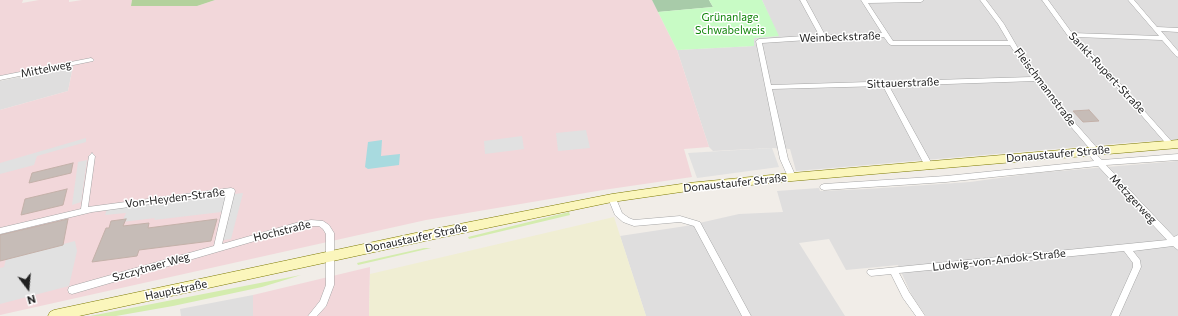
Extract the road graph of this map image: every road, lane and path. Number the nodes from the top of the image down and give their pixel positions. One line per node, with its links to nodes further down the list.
1 (803, 0): 11 (street)
2 (921, 0): 6 (street)
3 (983, 0): 13 (street, Fleischmannstraße)
4 (1045, 0): 10 (street, Sankt-Rupert-Straße)
5 (1131, 0): 7 (street)
6 (864, 1): 9 (street)
7 (1155, 29): 8 (street); 12 (street)
8 (1178, 30)
9 (886, 35): 11 (street, Weinbeckstraße); 13 (street, Weinbeckstraße)
10 (1070, 35): 12 (street); 20 (street, Sankt-Rupert-Straße)
11 (823, 37): 19 (street, Weinbeckstraße)
12 (1162, 38): 14 (street)
13 (1012, 43): 17 (street, Fleischmannstraße)
14 (1178, 55)
15 (91, 60): 16 (street, Mittelweg)
16 (0, 78)
17 (1037, 79): 18 (street, Sittauerstraße); 21 (street, Fleischmannstraße)
18 (885, 84): 19 (street, Sittauerstraße); 25 (street)
19 (770, 88): 26 (street)
20 (1175, 144): 21 (main road, Donaustaufer Straße)
21 (1093, 151): 24 (street, Metzgerweg); 25 (main road, Donaustaufer Straße)
22 (92, 156): 29 (street)
23 (1178, 157): 24 (street, Donaustaufer Straße)
24 (1099, 163): 27 (street, Donaustaufer Straße); 31 (street, Metzgerweg)
25 (929, 166): 26 (main road, Donaustaufer Straße)
26 (792, 177): 28 (main road, Donaustaufer Straße)
27 (824, 187)
28 (612, 198): 35 (main road, Donaustaufer Straße); 42 (street)
29 (84, 210): 30 (street, Von-Heyden-Straße); 34 (street, Von-Heyden-Straße)
30 (0, 231)
31 (1177, 242): 33 (street, Ludwig-von-Andok-Straße)
32 (230, 245): 34 (street, Szczytnaer Weg); 35 (street, Hochstraße)
33 (1126, 248): 37 (street, Ludwig-von-Andok-Straße); 44 (street)
34 (217, 249): 39 (street, Szczytnaer Weg)
35 (331, 257): 36 (main road, Donaustaufer Straße); 41 (street)
36 (299, 264): 40 (main road, Hauptstraße)
37 (893, 270): 38 (street, Ludwig-von-Andok-Straße); 43 (street)
38 (871, 272)
39 (72, 290)
40 (54, 316)
41 (312, 316)
42 (747, 316)
43 (921, 316)
44 (1115, 316)

